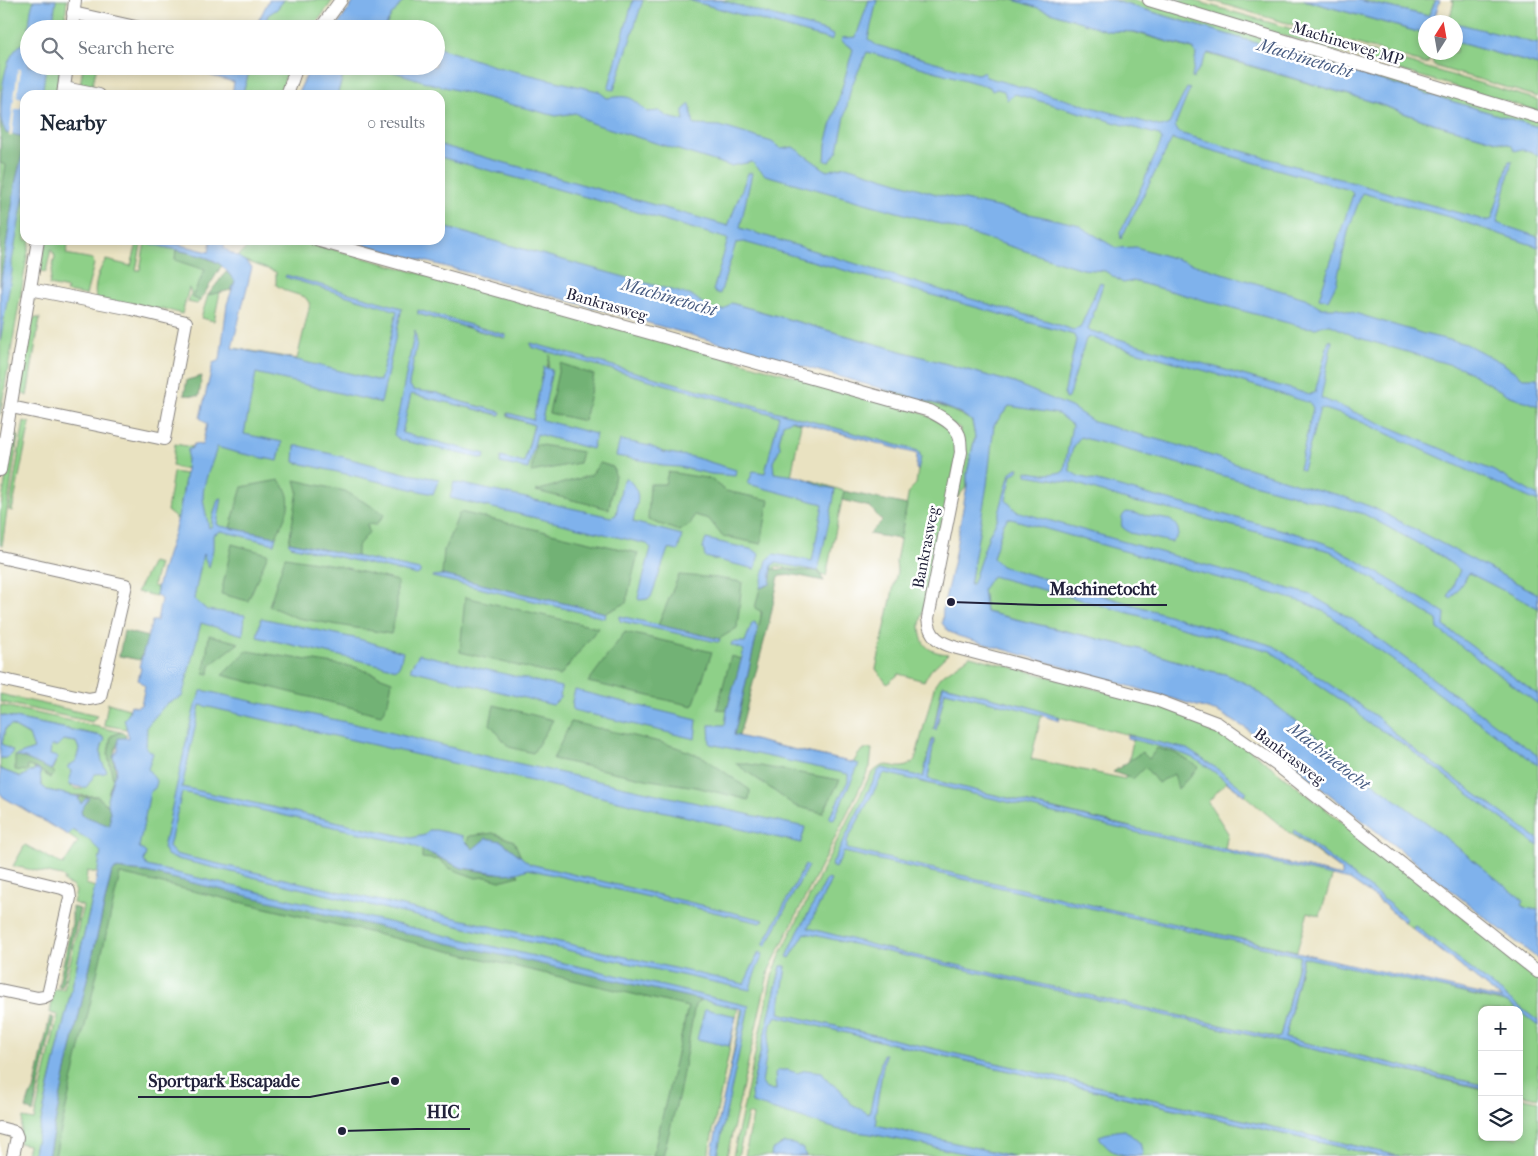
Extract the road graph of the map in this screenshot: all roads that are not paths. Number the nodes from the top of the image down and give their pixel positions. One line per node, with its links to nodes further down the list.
1 (76, 0): 4 (street)
2 (341, 0): 7 (street)
3 (1149, 0): 12 (street, Machineweg MP)
4 (74, 14): 5 (street); 6 (street)
5 (73, 20)
6 (102, 20)
7 (327, 20)
8 (66, 75): 10 (street)
9 (294, 75): 11 (street)
10 (63, 90)
11 (288, 90)
12 (1538, 116)
13 (37, 245): 15 (street)
14 (334, 245): 21 (street, Bankrasweg)
15 (30, 289): 16 (street); 16 (street)
16 (11, 407): 17 (street)
17 (0, 470)
18 (0, 557): 19 (street)
19 (0, 679)
20 (0, 873): 22 (street)
21 (1538, 972)
22 (0, 990)
23 (0, 1128): 24 (street)
24 (13, 1156)

